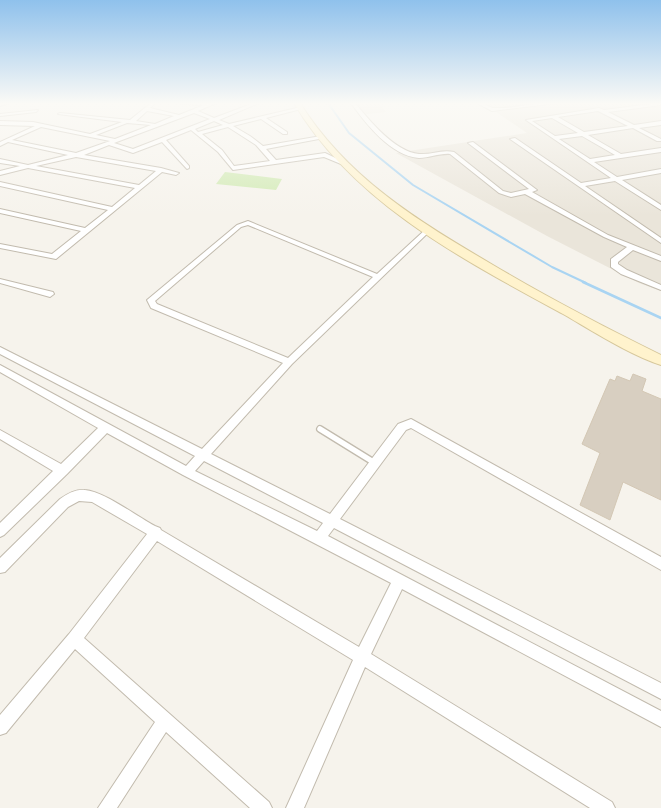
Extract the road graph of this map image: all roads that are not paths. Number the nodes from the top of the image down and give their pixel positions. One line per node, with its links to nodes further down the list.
1 (163, 140): 25 (street)
2 (8, 141): 15 (street); 18 (street)
3 (114, 141): 13 (street)
4 (161, 141): 13 (street)
5 (208, 141): 22 (street)
6 (253, 141): 16 (street)
7 (306, 141): 16 (street)
8 (324, 141): 23 (street)
9 (392, 141): 34 (street)
10 (517, 141): 32 (street)
11 (558, 141): 21 (street)
12 (595, 141): 19 (street)
13 (108, 143): 18 (street)
14 (471, 143): 34 (street)
15 (0, 144)
16 (263, 148): 22 (street)
17 (661, 150): 19 (street)
18 (76, 155): 24 (street); 26 (street)
19 (620, 156): 21 (street)
20 (0, 161): 24 (street)
21 (590, 161): 30 (street)
22 (274, 162): 23 (street)
23 (343, 163): 39 (street)
24 (25, 166): 29 (street); 33 (street)
25 (187, 167)
26 (161, 170): 28 (street); 33 (street)
27 (661, 171): 30 (street)
28 (176, 172)
29 (0, 173)
30 (616, 179): 32 (street); 35 (street)
31 (0, 184): 36 (street)
32 (580, 185): 40 (street)
33 (140, 187): 36 (street)
34 (526, 192): 42 (street)
35 (661, 208)
36 (114, 209): 38 (street)
37 (0, 211): 38 (street)
38 (87, 230): 41 (street)
39 (428, 230): 46 (street); 51 (street)
40 (661, 241)
41 (0, 246)
42 (632, 247): 44 (street); 48 (street)
43 (661, 250): 44 (street)
44 (647, 253): 45 (street)
45 (661, 259)
46 (378, 277): 52 (street); 52 (street)
47 (0, 281): 49 (street)
48 (661, 288)
49 (50, 294)
50 (0, 350): 57 (street)
51 (661, 360)
52 (289, 362): 57 (street)
53 (0, 368): 54 (street)
54 (106, 427): 59 (street); 60 (street)
55 (320, 429): 58 (lane)
56 (0, 434): 59 (street)
57 (203, 454): 60 (street); 61 (street)
58 (375, 463): 61 (street); 65 (street)
59 (63, 471): 62 (street)
60 (186, 472): 64 (street)
61 (333, 521): 64 (street); 70 (street)
62 (0, 531)
63 (156, 532): 66 (street); 68 (street); 69 (street)
64 (320, 538): 67 (street)
65 (661, 564)
66 (0, 567)
67 (399, 582): 69 (street); 71 (street)
68 (74, 638): 72 (street); 73 (street)
69 (362, 657): 76 (street); 77 (street)
70 (661, 691)
71 (661, 719)
72 (165, 720): 74 (street); 75 (street)
73 (0, 727)
74 (107, 808)
75 (263, 808)
76 (295, 808)
77 (606, 808)

